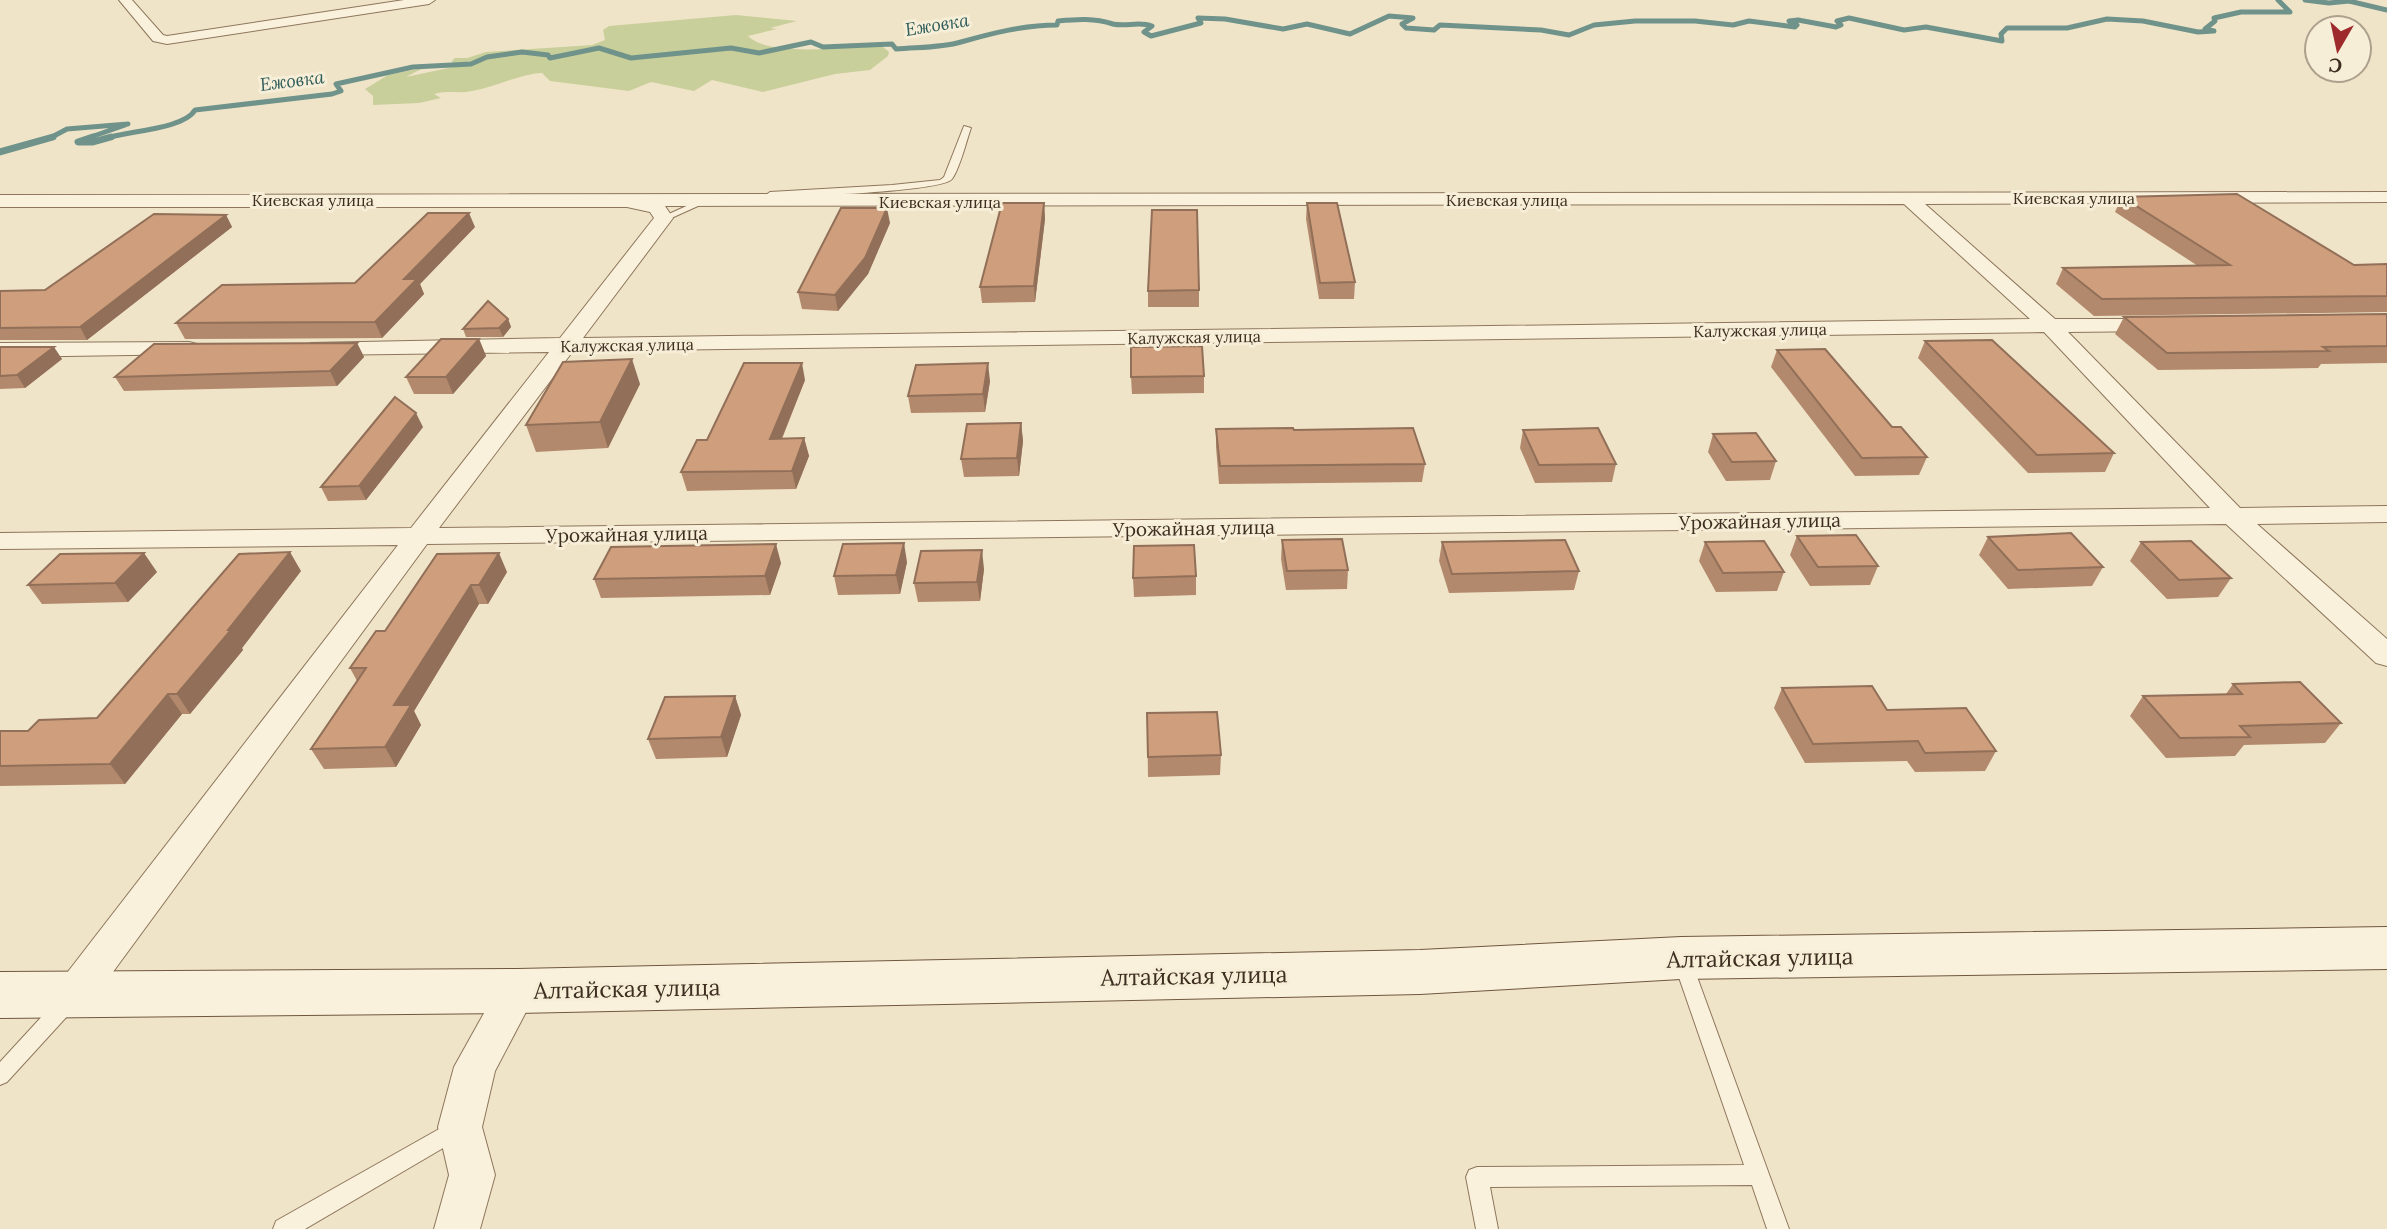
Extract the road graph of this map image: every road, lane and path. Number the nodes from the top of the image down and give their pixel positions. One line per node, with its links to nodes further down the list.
1 (125, 0): 2 (street)
2 (429, 0)
3 (967, 128): 8 (lane)
4 (2387, 197): 5 (street, Киевская улица)
5 (1910, 200): 8 (street, Киевская улица); 11 (street)
6 (0, 201): 7 (street, Киевская улица)
7 (627, 201): 8 (street, Киевская улица); 9 (street, Киевская улица)
8 (699, 202): 9 (lane)
9 (664, 218): 12 (street)
10 (2185, 324): 11 (street, Калужская улица)
11 (2050, 326): 12 (street, Калужская улица); 17 (street)
12 (566, 346): 13 (street, Калужская улица); 18 (street)
13 (304, 348)
14 (207, 349): 15 (street)
15 (0, 350)
16 (2387, 514): 17 (street, Урожайная улица)
17 (2232, 516): 18 (street, Урожайная улица); 20 (street)
18 (419, 536): 19 (street, Урожайная улица); 24 (street)
19 (0, 541)
20 (2387, 656)
21 (2387, 948): 22 (main road, Алтайская улица)
22 (1681, 958): 23 (main road, Алтайская улица); 28 (lane)
23 (517, 991): 24 (main road, Алтайская улица); 27 (street)
24 (74, 994): 25 (main road, Алтайская улица); 26 (lane)
25 (0, 995)
26 (0, 1076)
27 (460, 1127): 29 (lane); 30 (street)
28 (1759, 1175): 31 (lane); 32 (lane)
29 (284, 1229)
30 (457, 1229)
31 (1486, 1229)
32 (1778, 1229)

